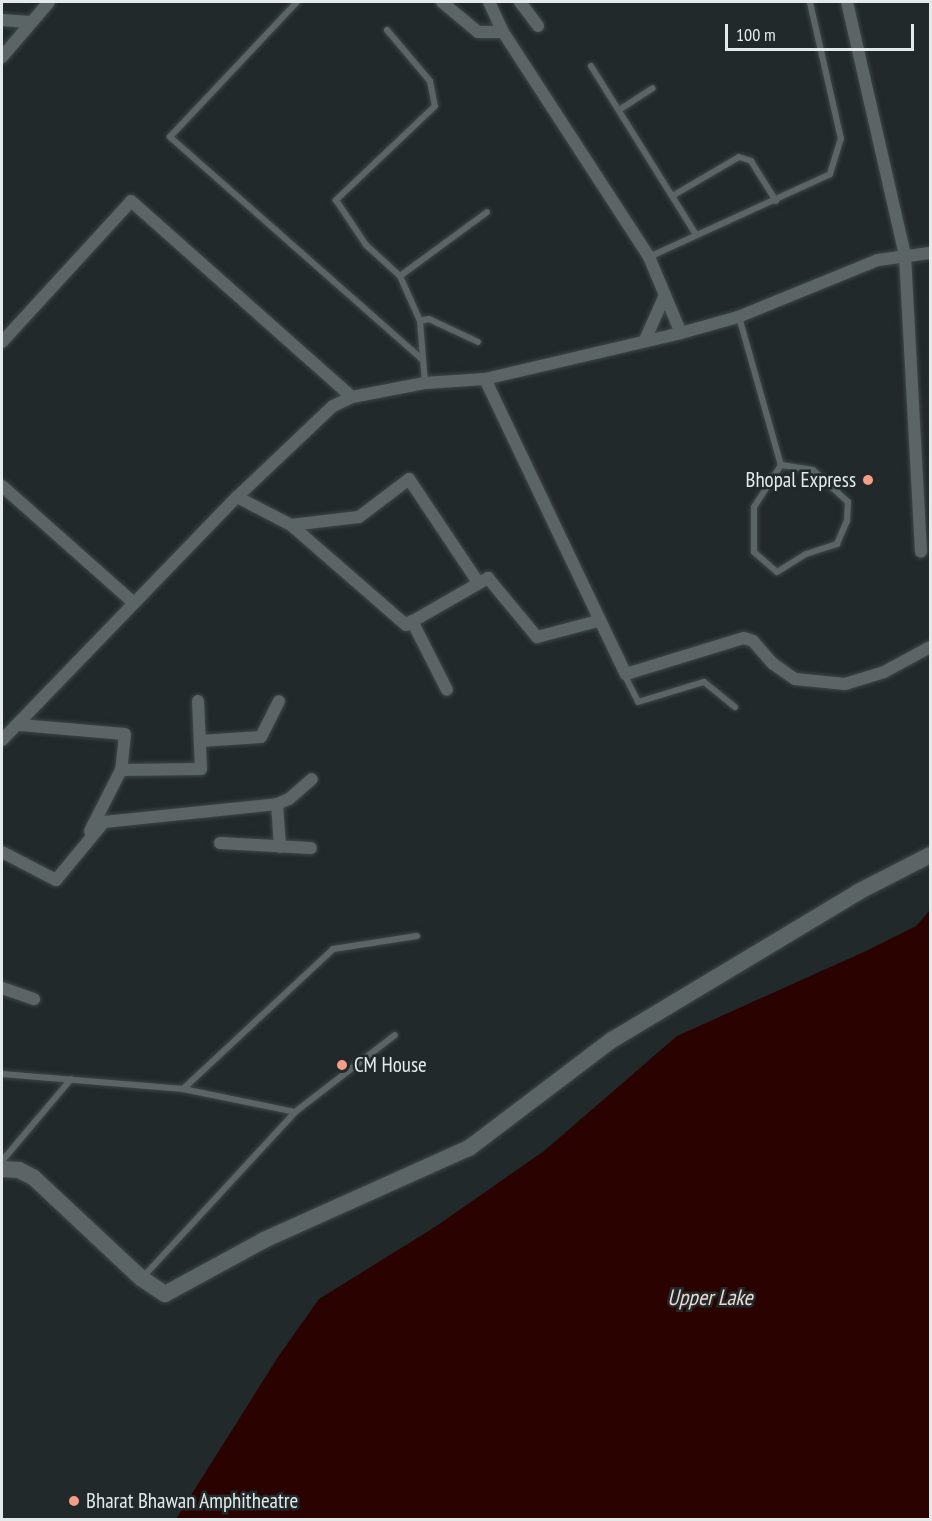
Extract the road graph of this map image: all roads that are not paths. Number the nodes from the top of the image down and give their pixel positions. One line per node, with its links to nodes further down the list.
1 (49, 2): 9 (street)
2 (297, 2): 32 (lane)
3 (442, 2): 12 (street)
4 (520, 2): 10 (street)
5 (810, 2): 18 (lane)
6 (847, 2): 22 (street)
7 (493, 4): 12 (street)
8 (2, 20): 9 (street)
9 (30, 22): 13 (street)
10 (538, 26)
11 (387, 30): 24 (lane)
12 (503, 32): 23 (street)
13 (2, 57)
14 (591, 66): 16 (lane)
15 (653, 88): 16 (lane)
16 (619, 110): 17 (lane)
17 (674, 195): 18 (lane); 20 (lane)
18 (776, 201): 20 (lane)
19 (487, 212): 24 (lane)
20 (696, 235): 23 (lane)
21 (930, 253): 22 (street)
22 (905, 256): 26 (street); 40 (street)
23 (649, 257): 25 (street)
24 (400, 276): 27 (lane)
25 (664, 295): 28 (street); 29 (street)
26 (738, 317): 28 (street); 36 (lane)
27 (420, 321): 31 (lane); 32 (lane)
28 (681, 333): 29 (street)
29 (645, 340): 33 (street)
30 (2, 342): 35 (street)
31 (478, 342)
32 (422, 359): 34 (lane)
33 (485, 379): 34 (street); 44 (street)
34 (425, 383): 35 (street)
35 (352, 397): 38 (street)
36 (781, 465): 36 (lane)
37 (2, 486): 42 (street)
38 (237, 497): 39 (street); 42 (street)
39 (291, 525): 41 (street); 43 (street)
40 (921, 552)
41 (478, 582): 43 (street); 44 (street)
42 (134, 603): 51 (street)
43 (412, 621): 47 (street)
44 (598, 621): 46 (street)
45 (930, 647): 46 (street)
46 (623, 671): 50 (lane)
47 (447, 690)
48 (198, 701): 53 (street)
49 (279, 701): 53 (street)
50 (735, 707)
51 (20, 725): 52 (street); 54 (street)
52 (2, 740)
53 (200, 741): 54 (street)
54 (121, 770): 60 (street)
55 (312, 779): 56 (street)
56 (277, 804): 58 (street); 60 (street)
57 (220, 843): 58 (street)
58 (280, 847): 59 (street)
59 (311, 848)
60 (80, 851): 61 (street)
61 (2, 852)
62 (930, 855): 73 (street)
63 (417, 936): 69 (lane)
64 (2, 988): 65 (street)
65 (34, 999)
66 (395, 1035): 70 (lane)
67 (2, 1074): 68 (lane)
68 (71, 1078): 69 (lane); 71 (lane)
69 (183, 1089): 70 (lane)
70 (295, 1112): 73 (lane)
71 (2, 1161)
72 (2, 1169): 73 (street)
73 (141, 1278)

